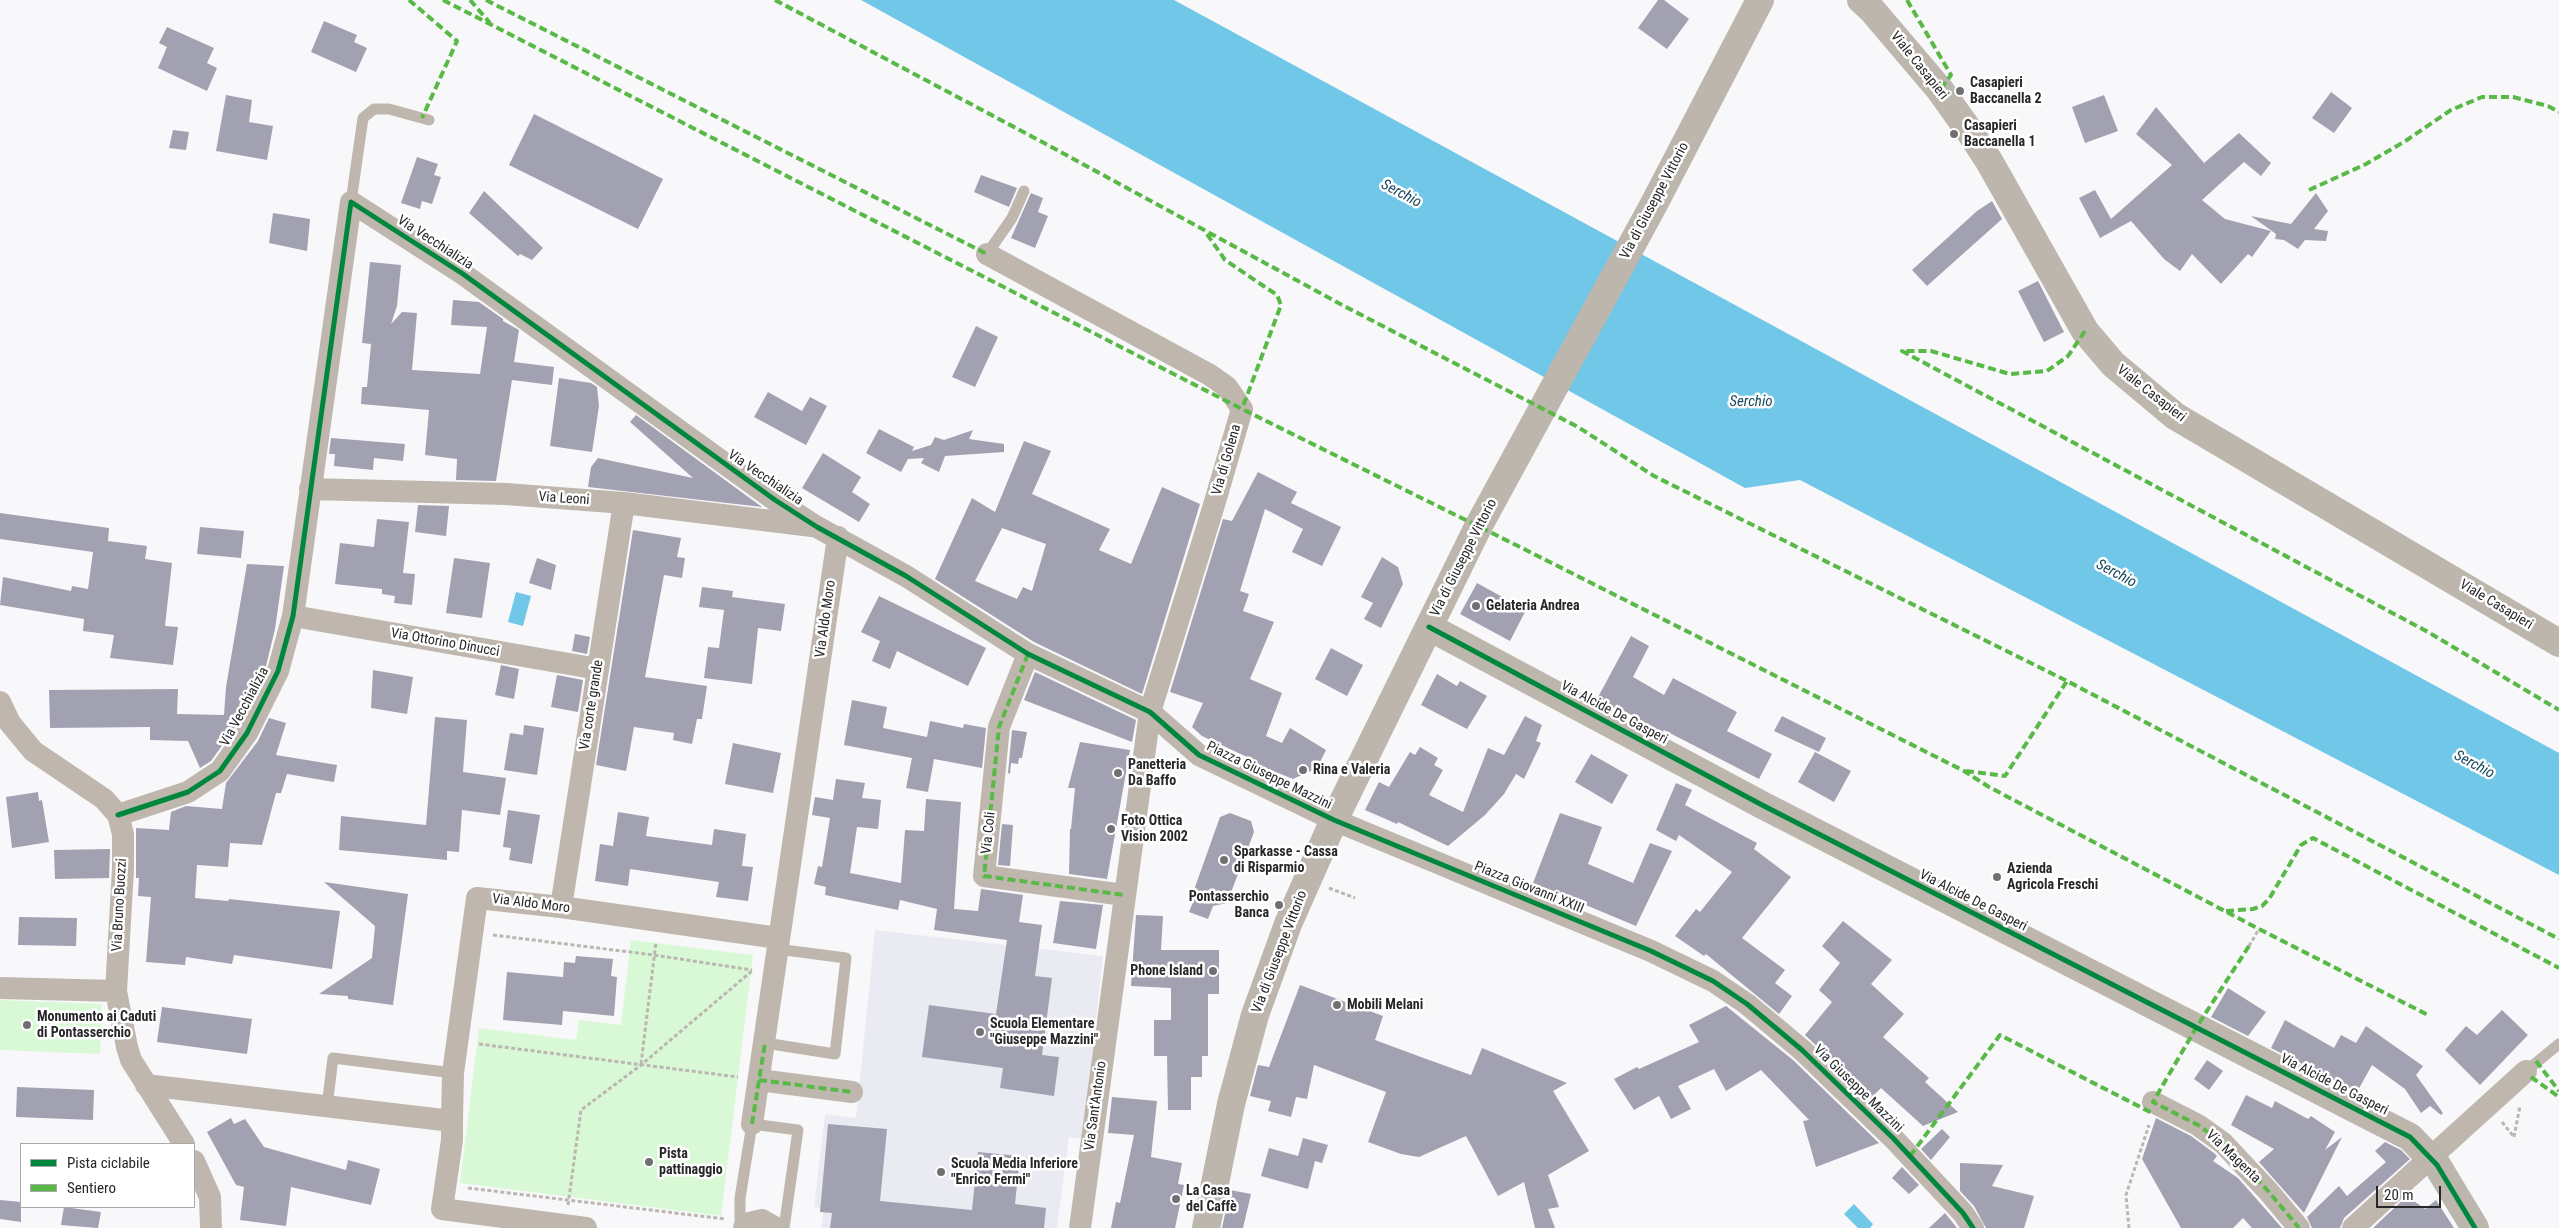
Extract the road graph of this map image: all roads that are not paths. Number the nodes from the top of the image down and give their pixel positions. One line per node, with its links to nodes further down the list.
1 (1760, 0): 12 (main road, Via di Giuseppe Vittorio)
2 (1867, 3): 13 (main road, Viale Casapieri)
3 (429, 120): 5 (lane)
4 (1024, 191): 6 (lane)
5 (352, 202): 7 (street, Via Vecchializia); 9 (street, Via Vecchializia)
6 (987, 254): 17 (street, Via di Golena)
7 (310, 489): 8 (street, Via Leoni); 11 (street, Via Vecchializia)
8 (624, 503): 9 (street, Via Leoni); 15 (street, Via corte grande)
9 (817, 527): 10 (street, Via Vecchializia)
10 (838, 537): 14 (street, Via Vecchializia); 22 (street, Via Aldo Moro)
11 (293, 616): 15 (street, Via Ottorino Dinucci); 18 (street, Via Vecchializia)
12 (1429, 627): 19 (main road, Via di Giuseppe Vittorio); 38 (main road, Via Alcide De Gasperi)
13 (2559, 642)
14 (1028, 654): 17 (street, Via Vecchializia); 20 (street, Via Coli)
15 (598, 669): 21 (street, Via corte grande)
16 (0, 702): 18 (street)
17 (1150, 712): 19 (street, Piazza Giuseppe Mazzini); 20 (street)
18 (118, 815): 25 (street, Via Bruno Buozzi)
19 (1334, 820): 23 (street, Piazza Giovanni XXIII); 46 (main road, Via di Giuseppe Vittorio)
20 (1124, 895): 45 (street, Via Sant'Antonio)
21 (561, 907): 22 (street, Via Aldo Moro); 29 (street, Via Aldo Moro)
22 (778, 943): 26 (street, Via Aldo Moro); 26 (lane)
23 (1713, 981): 47 (street, Via Giuseppe Mazzini)
24 (0, 988): 25 (street)
25 (116, 991): 31 (street, Via Bruno Buozzi)
26 (765, 1043): 30 (street, Via Aldo Moro)
27 (2559, 1044): 28 (lane)
28 (2526, 1071): 38 (street)
29 (453, 1073): 34 (lane); 35 (street, Via Aldo Moro)
30 (759, 1080): 32 (street); 36 (street, Via Aldo Moro)
31 (146, 1084): 34 (street); 37 (street, Via Bruno Buozzi)
32 (852, 1092)
33 (2153, 1102): 48 (street, Via Magenta)
34 (327, 1106): 35 (street)
35 (452, 1121): 41 (street, Via Aldo Moro)
36 (752, 1124): 40 (lane); 44 (lane)
37 (183, 1143)
38 (2429, 1157): 49 (street); 50 (main road, Via Alcide De Gasperi)
39 (195, 1163): 42 (street)
40 (741, 1226): 43 (street)
41 (576, 1227)
42 (211, 1228)
43 (776, 1228)
44 (784, 1228)
45 (1080, 1228)
46 (1206, 1228)
47 (1974, 1228)
48 (2299, 1228)
49 (2352, 1228)
50 (2475, 1228)

